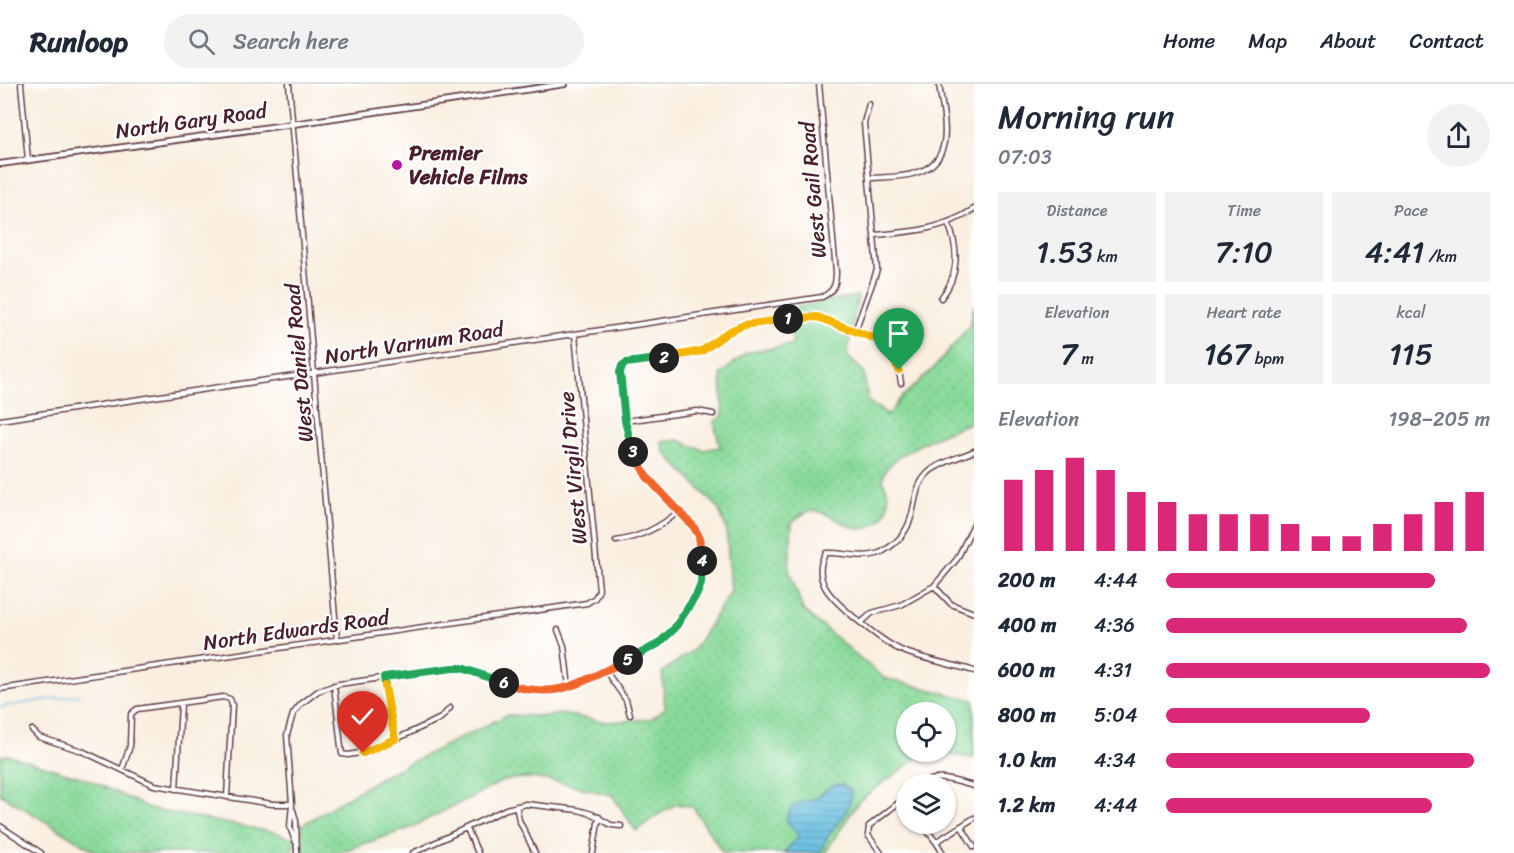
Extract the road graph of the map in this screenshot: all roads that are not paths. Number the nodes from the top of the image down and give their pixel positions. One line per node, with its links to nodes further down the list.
1 (21, 84): 9 (street)
2 (289, 84): 8 (street, West Daniel Road)
3 (565, 84): 6 (street, North Gary Road)
4 (819, 84): 15 (street, West Gail Road)
5 (939, 84): 11 (street)
6 (556, 85): 8 (street, North Gary Road)
7 (869, 105): 11 (street)
8 (293, 124): 9 (street, North Gary Road); 19 (street, West Daniel Road)
9 (28, 160): 10 (street, North Gary Road)
10 (0, 164)
11 (869, 178): 14 (street)
12 (974, 209): 13 (street)
13 (948, 223): 14 (street); 16 (street)
14 (874, 235): 17 (street)
15 (831, 292): 18 (street, North Varnum Road)
16 (940, 298)
17 (855, 331): 20 (street); 23 (street)
18 (575, 334): 19 (street, North Varnum Road); 29 (street, West Virgil Drive)
19 (315, 373): 22 (street, North Varnum Road); 33 (street, West Daniel Road)
20 (901, 383)
21 (713, 414): 23 (street)
22 (0, 420)
23 (625, 421): 25 (street)
24 (974, 451): 31 (street)
25 (679, 511): 27 (street); 34 (street)
26 (974, 524): 28 (street)
27 (616, 541)
28 (934, 586): 30 (street); 31 (street)
29 (595, 598): 33 (street, North Edwards Road)
30 (974, 613)
31 (862, 622): 35 (street)
32 (558, 630): 38 (street)
33 (338, 640): 39 (street, North Edwards Road)
34 (605, 670): 38 (street); 42 (street)
35 (974, 671)
36 (384, 677): 37 (street); 38 (street); 44 (street)
37 (334, 685): 44 (street); 50 (street)
38 (569, 687)
39 (0, 689)
40 (182, 704): 45 (street); 48 (street); 49 (street)
41 (450, 708): 44 (street)
42 (630, 715)
43 (32, 730): 45 (street)
44 (395, 739)
45 (122, 770): 48 (street)
46 (956, 782): 47 (street)
47 (974, 786)
48 (176, 789): 49 (street)
49 (227, 797): 50 (street)
50 (292, 804): 58 (street); 59 (street)
51 (516, 806): 53 (street); 60 (street); 73 (street)
52 (896, 806): 74 (street)
53 (599, 817): 56 (street); 67 (street)
54 (974, 818): 57 (street)
55 (0, 826): 65 (street)
56 (621, 826)
57 (961, 826): 63 (street); 64 (street)
58 (290, 827): 59 (street); 62 (street)
59 (296, 827): 62 (street)
60 (467, 829): 66 (street); 72 (street)
61 (930, 834): 63 (street)
62 (295, 841): 70 (street)
63 (936, 842): 75 (street)
64 (974, 847)
65 (31, 848): 68 (street); 69 (street)
66 (422, 852): 71 (street)
67 (593, 852)
68 (27, 853)
69 (40, 853)
70 (297, 853)
71 (413, 853)
72 (478, 853)
73 (535, 853)
74 (881, 853)
75 (943, 853)

